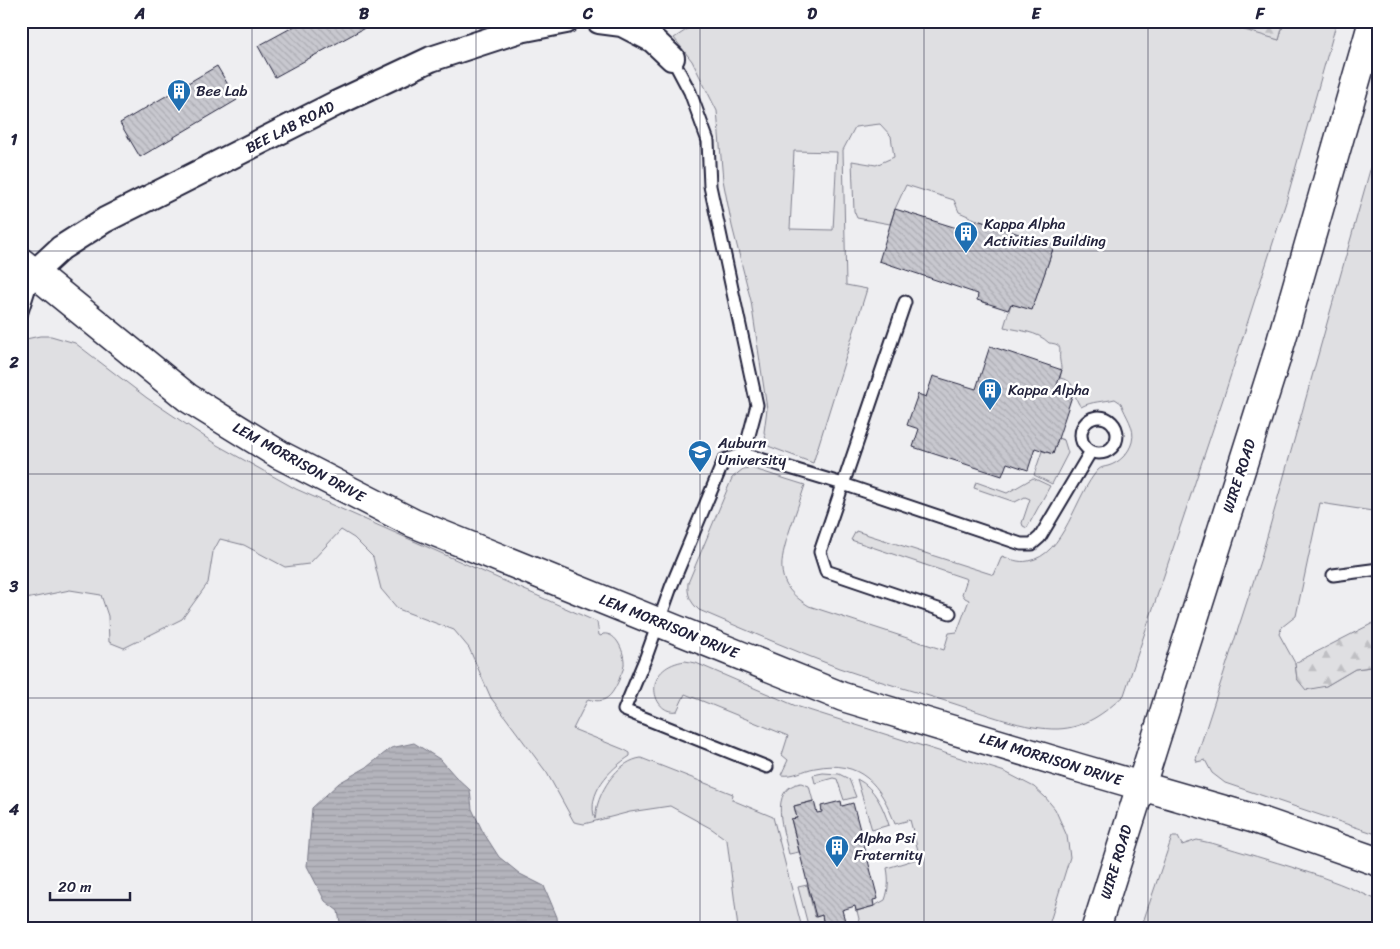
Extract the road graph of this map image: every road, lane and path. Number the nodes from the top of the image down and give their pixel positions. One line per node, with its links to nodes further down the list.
1 (566, 21): 5 (street, BEE LAB ROAD)
2 (599, 21): 4 (street)
3 (1373, 21): 16 (street, WIRE ROAD)
4 (672, 58): 9 (lane)
5 (28, 267): 7 (lane); 14 (street, LEM MORRISON DRIVE)
6 (905, 302): 10 (lane)
7 (21, 315)
8 (1091, 451): 10 (lane)
9 (744, 454): 10 (lane); 14 (lane)
10 (843, 484): 13 (lane)
11 (1379, 569): 12 (lane)
12 (1333, 575)
13 (950, 613)
14 (659, 621): 15 (lane); 16 (street, LEM MORRISON DRIVE)
15 (768, 767)
16 (1140, 786): 17 (street, LEM MORRISON DRIVE); 18 (street, WIRE ROAD)
17 (1379, 862)
18 (1096, 928)

